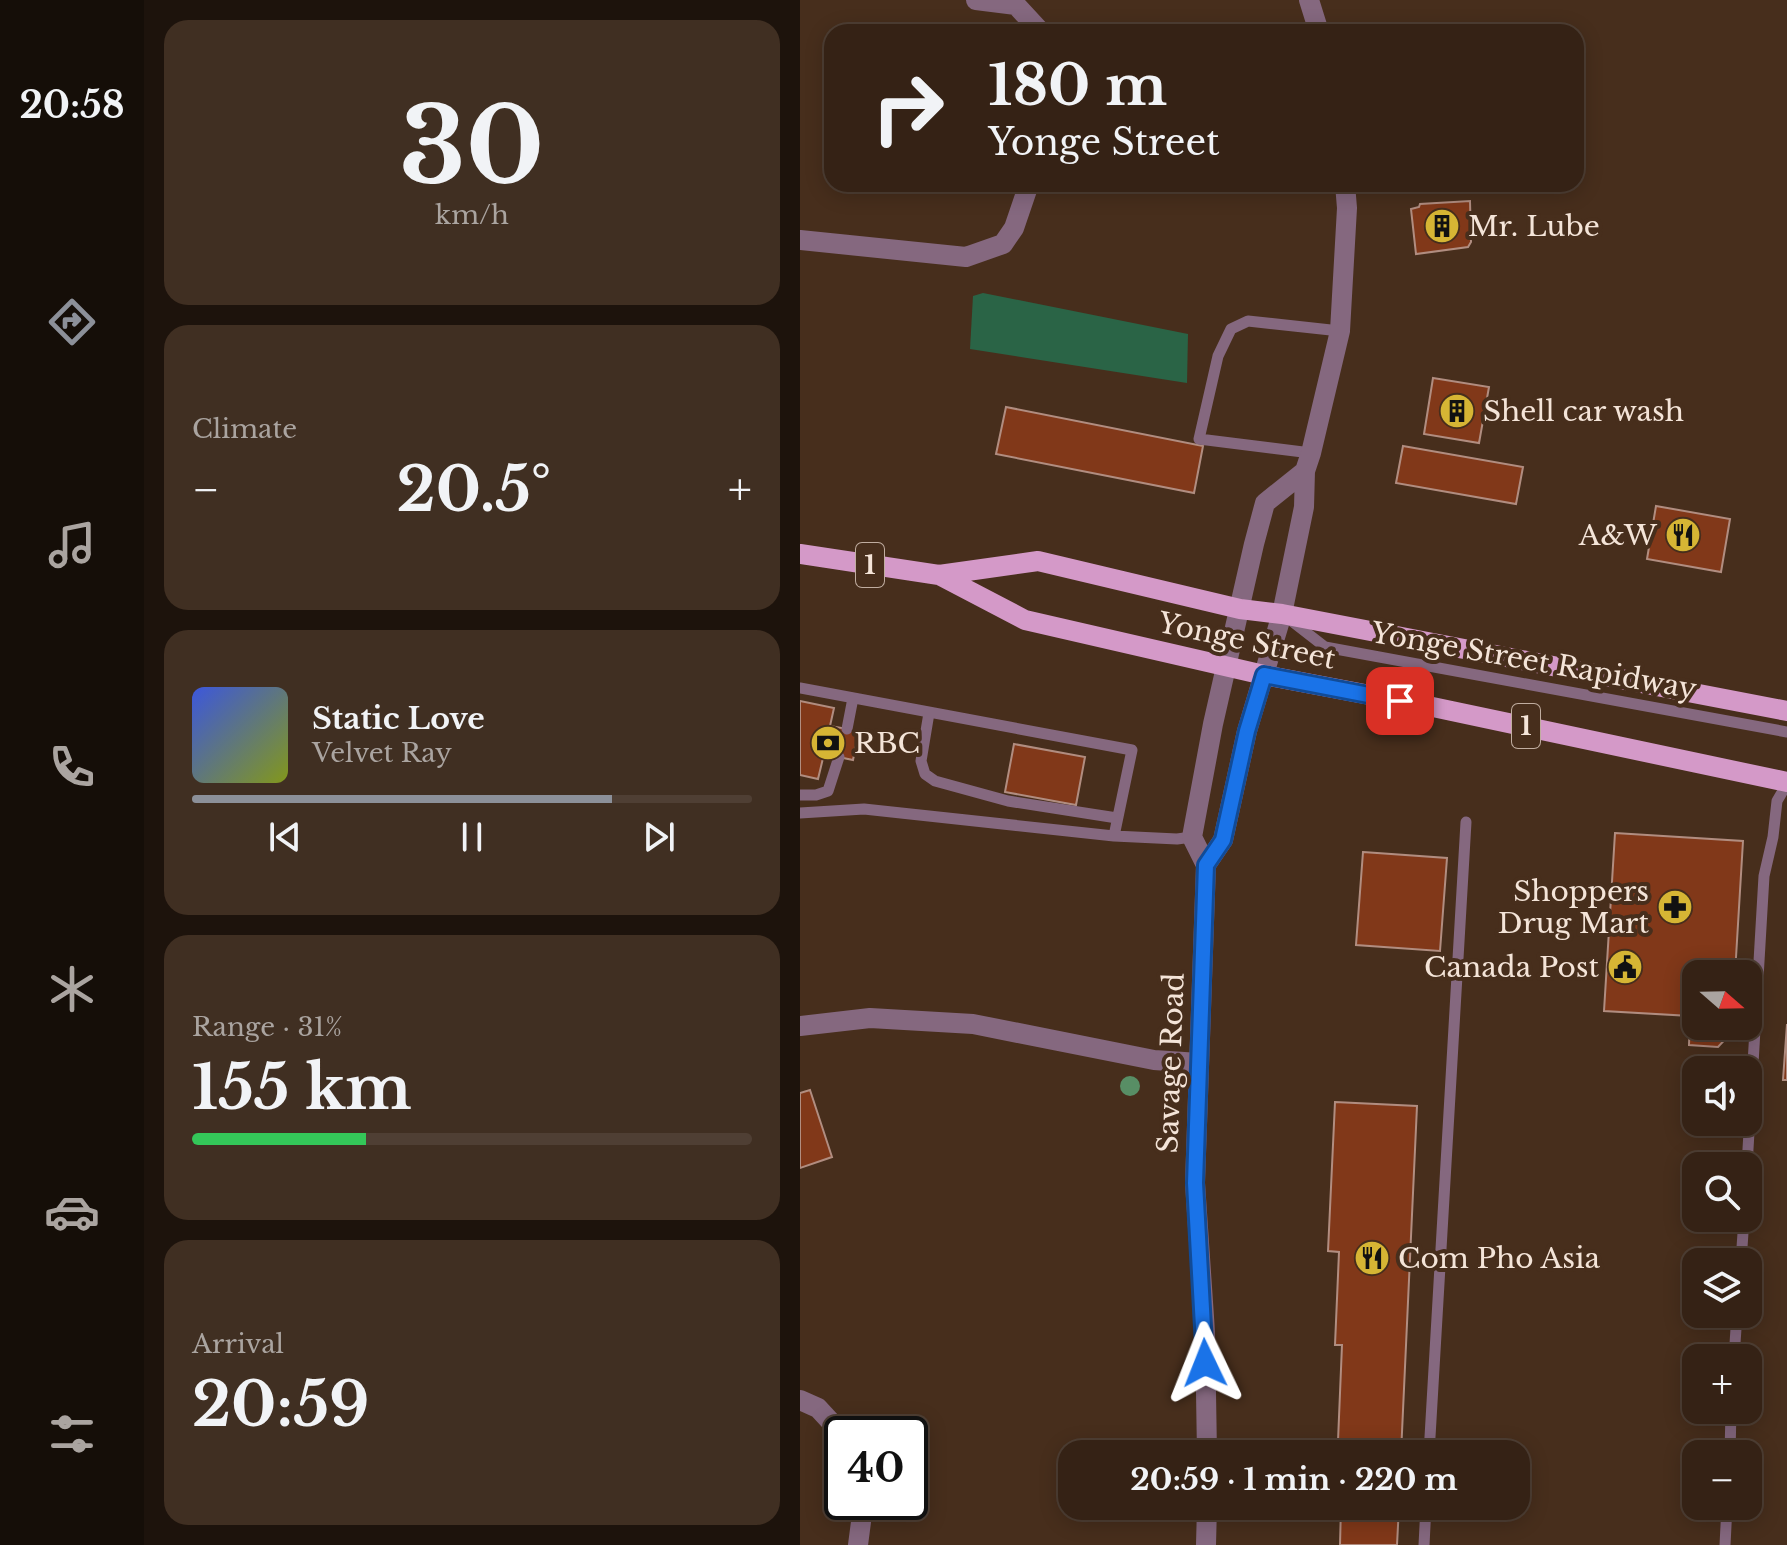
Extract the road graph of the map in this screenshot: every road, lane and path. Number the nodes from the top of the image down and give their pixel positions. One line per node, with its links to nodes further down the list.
1 (976, 0): 3 (street)
2 (1309, 0): 4 (street)
3 (1034, 24)
4 (1316, 24)
5 (1026, 192): 7 (street)
6 (1346, 192): 8 (street, Savage Road)
7 (800, 240)
8 (1340, 331): 9 (street, Savage Road); 9 (lane)
9 (1308, 462): 12 (street); 13 (street, Savage Road)
10 (800, 554): 11 (main road, Yonge Street / 1)
11 (939, 575): 12 (main road, Yonge Street / 1); 14 (main road, Yonge Street / 1)
12 (1240, 609): 13 (main road, Yonge Street / 1); 14 (street)
13 (1282, 614): 15 (street, Savage Road); 18 (main road, Yonge Street / 1); 21 (lane, Yonge Street Rapidway)
14 (1226, 667): 15 (main road, Yonge Street / 1); 29 (street)
15 (1264, 675): 23 (main road, Yonge Street / 1); 30 (street, Savage Road)
16 (800, 688): 17 (lane)
17 (853, 698): 19 (lane); 20 (lane)
18 (1787, 711)
19 (929, 713): 26 (lane); 26 (lane)
20 (847, 729)
21 (1787, 732)
22 (839, 757): 24 (lane)
23 (1787, 783): 33 (lane)
24 (800, 795)
25 (800, 813): 28 (lane)
26 (1117, 818): 28 (lane)
27 (1466, 822): 37 (lane)
28 (1114, 836): 29 (lane)
29 (1192, 837): 30 (street, Savage Road)
30 (1206, 865): 32 (street, Savage Road)
31 (800, 1026): 32 (street)
32 (1199, 1063): 36 (street, Savage Road)
33 (1748, 1152)
34 (800, 1400): 35 (street)
35 (825, 1416)
36 (1207, 1440)
37 (1430, 1440)
38 (861, 1520): 42 (street)
39 (1207, 1520): 43 (street)
40 (1425, 1520): 44 (lane)
41 (1726, 1520): 45 (lane)
42 (858, 1545)
43 (1206, 1545)
44 (1424, 1545)
45 (1725, 1545)

